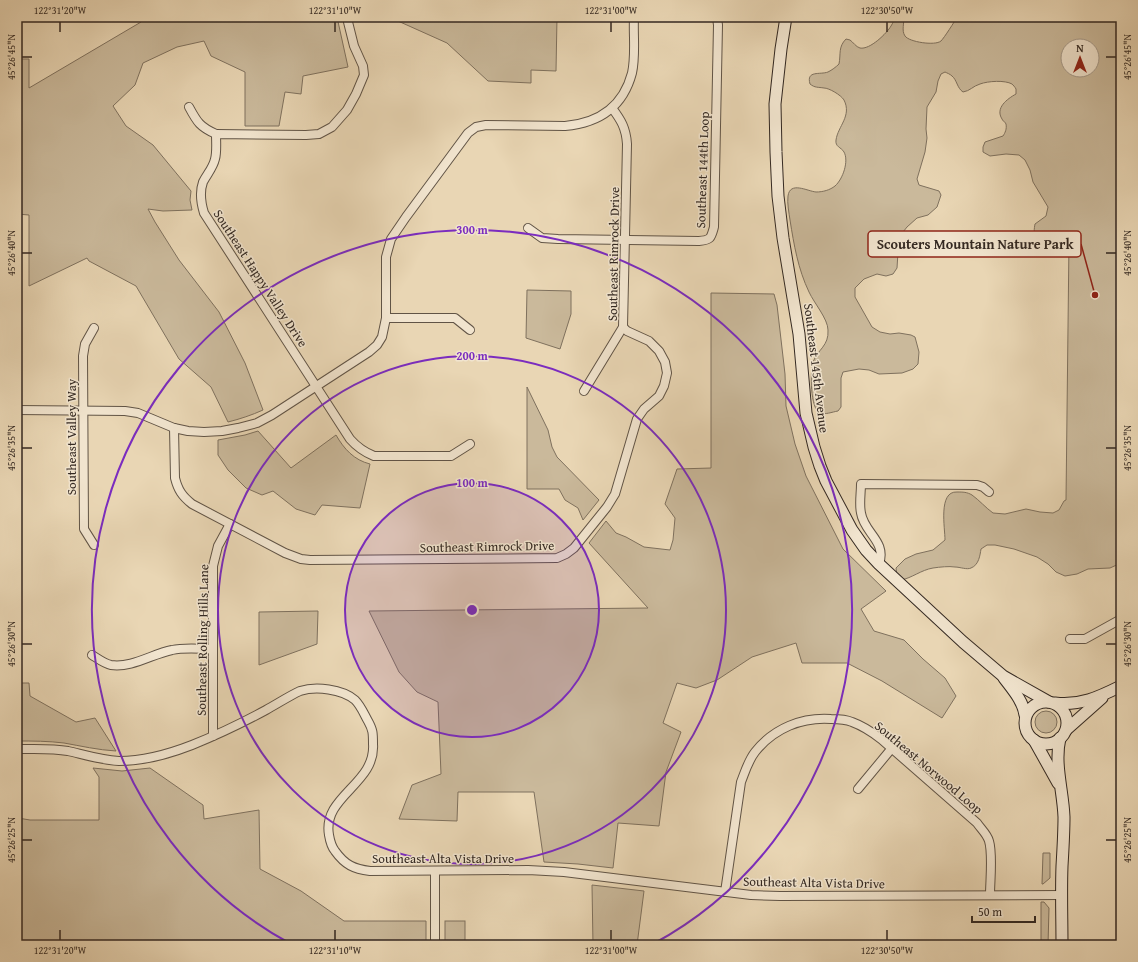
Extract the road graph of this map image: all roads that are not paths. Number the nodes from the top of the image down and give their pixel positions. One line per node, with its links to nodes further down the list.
1 (348, 17): 7 (street)
2 (634, 17): 6 (street)
3 (716, 17): 9 (street, Southeast 144th Loop)
4 (786, 17): 23 (main road, Southeast 145th Avenue)
5 (189, 107): 7 (street)
6 (612, 108): 9 (street, Southeast Rimrock Drive); 10 (street)
7 (216, 134): 14 (street, Southeast Happy Valley Drive)
8 (528, 228): 9 (street)
9 (625, 241): 11 (street, Southeast Rimrock Drive)
10 (386, 318): 13 (street); 14 (street)
11 (623, 327): 15 (street); 21 (street, Southeast Rimrock Drive)
12 (94, 328): 17 (street, Southeast Valley Way)
13 (470, 330)
14 (316, 387): 18 (street); 19 (street, Southeast Happy Valley Drive)
15 (584, 391)
16 (17, 410): 17 (street)
17 (83, 411): 18 (street); 22 (street, Southeast Valley Way)
18 (174, 428): 21 (street, Southeast Rimrock Drive)
19 (470, 444)
20 (989, 492): 23 (street)
21 (230, 524): 26 (street, Southeast Rolling Hills Lane)
22 (94, 544)
23 (879, 564): 28 (main road, Southeast 145th Avenue)
24 (1121, 619): 25 (street)
25 (1070, 639)
26 (213, 649): 27 (street); 34 (street, Southeast Rolling Hills Lane)
27 (92, 655)
28 (1003, 676): 31 (main road, Southeast 145th Avenue); 32 (main road, Southeast 145th Avenue)
29 (1121, 686): 30 (main road)
30 (1107, 693): 31 (main road); 33 (main road)
31 (1052, 702): 32 (main road); 33 (main road, Southeast 145th Avenue)
32 (1025, 716): 35 (main road, Southeast 145th Avenue)
33 (1063, 734): 35 (main road); 38 (main road, Southeast 145th Avenue)
34 (214, 736): 37 (street, Southeast Alta Vista Drive); 40 (street, Southeast Alta Vista Drive)
35 (1034, 740): 38 (main road, Southeast 145th Avenue)
36 (892, 748): 39 (street); 41 (street, Southeast Norwood Loop); 42 (street, Southeast Norwood Loop)
37 (17, 749)
38 (1060, 787): 43 (main road)
39 (858, 789)
40 (435, 871): 41 (street, Southeast Alta Vista Drive); 44 (street)
41 (725, 892): 42 (street, Southeast Alta Vista Drive)
42 (990, 895): 43 (street, Southeast Alta Vista Drive)
43 (1062, 895): 45 (main road)
44 (435, 945)
45 (1062, 945)

